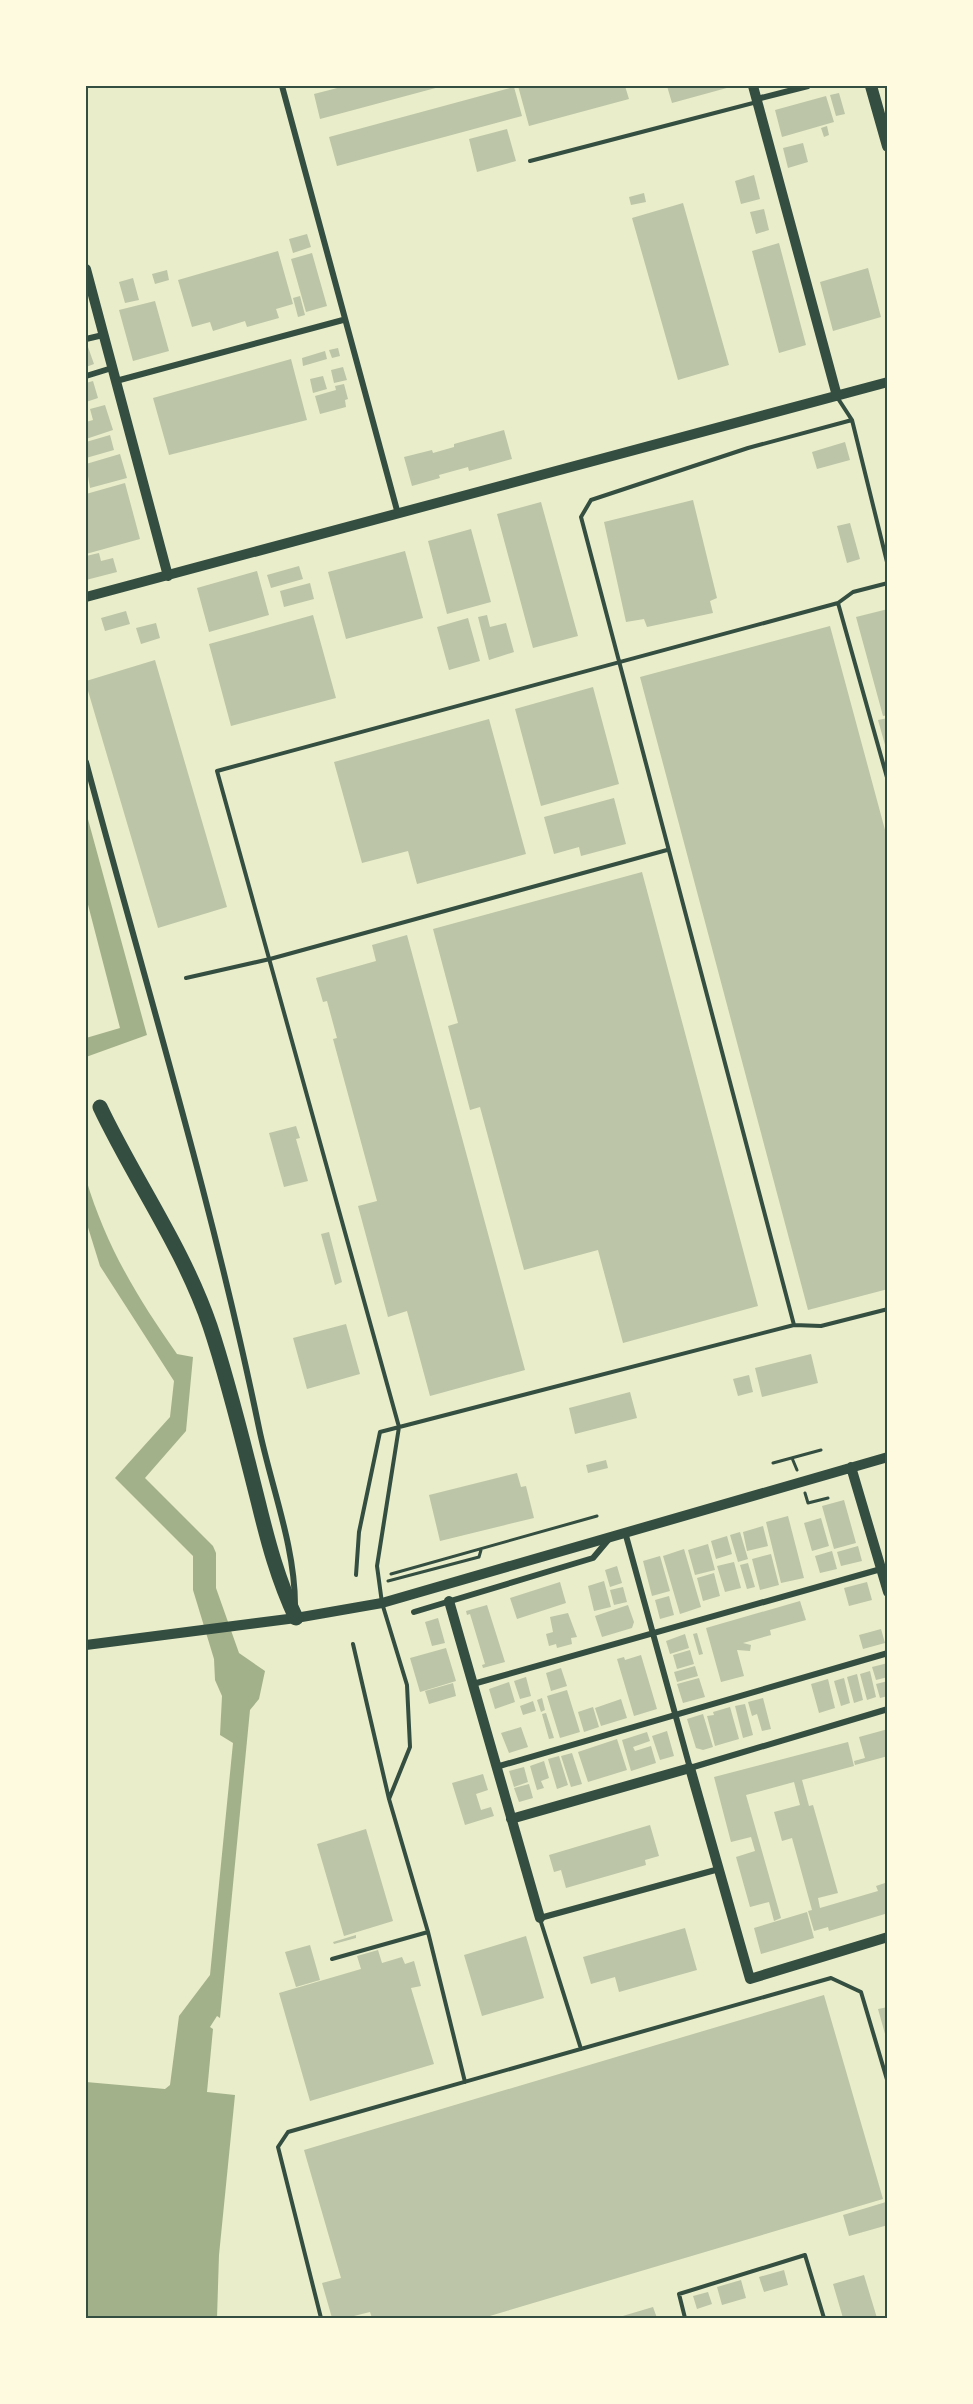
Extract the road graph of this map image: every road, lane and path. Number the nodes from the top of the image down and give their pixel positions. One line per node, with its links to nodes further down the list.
1 (282, 86): 10 (street)
2 (753, 86): 5 (street)
3 (808, 86): 5 (street)
4 (871, 86): 6 (main road)
5 (757, 100): 7 (lane); 17 (street)
6 (888, 146)
7 (530, 161)
8 (86, 269): 9 (street)
9 (88, 284): 11 (street)
10 (343, 320): 15 (street); 19 (street)
11 (103, 335): 12 (street); 13 (street)
12 (86, 339)
13 (112, 368): 14 (street); 15 (street)
14 (86, 376)
15 (116, 381): 21 (street)
16 (888, 382): 17 (street)
17 (837, 396): 18 (lane); 19 (street)
18 (852, 420): 20 (lane); 25 (lane)
19 (398, 514): 21 (street)
20 (888, 566)
21 (168, 576): 23 (street)
22 (888, 583): 24 (lane)
23 (86, 597)
24 (838, 603): 25 (lane); 27 (lane)
25 (619, 662): 28 (lane); 29 (lane)
26 (86, 762): 53 (street)
27 (888, 781)
28 (667, 850): 29 (lane); 33 (lane)
29 (270, 959): 30 (lane); 34 (lane)
30 (186, 978)
31 (100, 1107): 53 (highway)
32 (888, 1309): 33 (lane)
33 (794, 1325): 34 (lane)
34 (399, 1427): 47 (lane); 48 (lane)
35 (821, 1450): 37 (path)
36 (888, 1457): 38 (street)
37 (773, 1463)
38 (851, 1467): 42 (street); 45 (street)
39 (828, 1498): 40 (path)
40 (808, 1503)
41 (597, 1516): 44 (path)
42 (625, 1532): 43 (street); 54 (street)
43 (611, 1536): 50 (street); 51 (street)
44 (482, 1549): 46 (path); 48 (path)
45 (884, 1568): 49 (street); 54 (street)
46 (391, 1574)
47 (356, 1575)
48 (379, 1580): 51 (lane)
49 (888, 1592)
50 (448, 1601): 52 (street); 58 (street)
51 (382, 1603): 53 (street); 63 (lane)
52 (414, 1612)
53 (296, 1618): 56 (street)
54 (651, 1632): 58 (street); 60 (street)
55 (353, 1644): 63 (lane)
56 (86, 1645)
57 (888, 1653): 60 (street)
58 (472, 1684): 61 (street)
59 (888, 1709): 62 (street)
60 (675, 1716): 61 (street); 62 (street)
61 (496, 1767): 64 (street)
62 (690, 1768): 64 (street); 65 (street)
63 (389, 1799): 67 (lane)
64 (512, 1818): 66 (street)
65 (718, 1869): 66 (street); 68 (street)
66 (540, 1918): 70 (lane)
67 (428, 1932): 69 (lane); 71 (lane)
68 (888, 1937)
69 (332, 1959)
70 (581, 2049): 71 (lane); 72 (lane)
71 (465, 2082): 73 (lane)
72 (888, 2083)
73 (321, 2319)
74 (685, 2319): 75 (lane)
75 (824, 2319)

